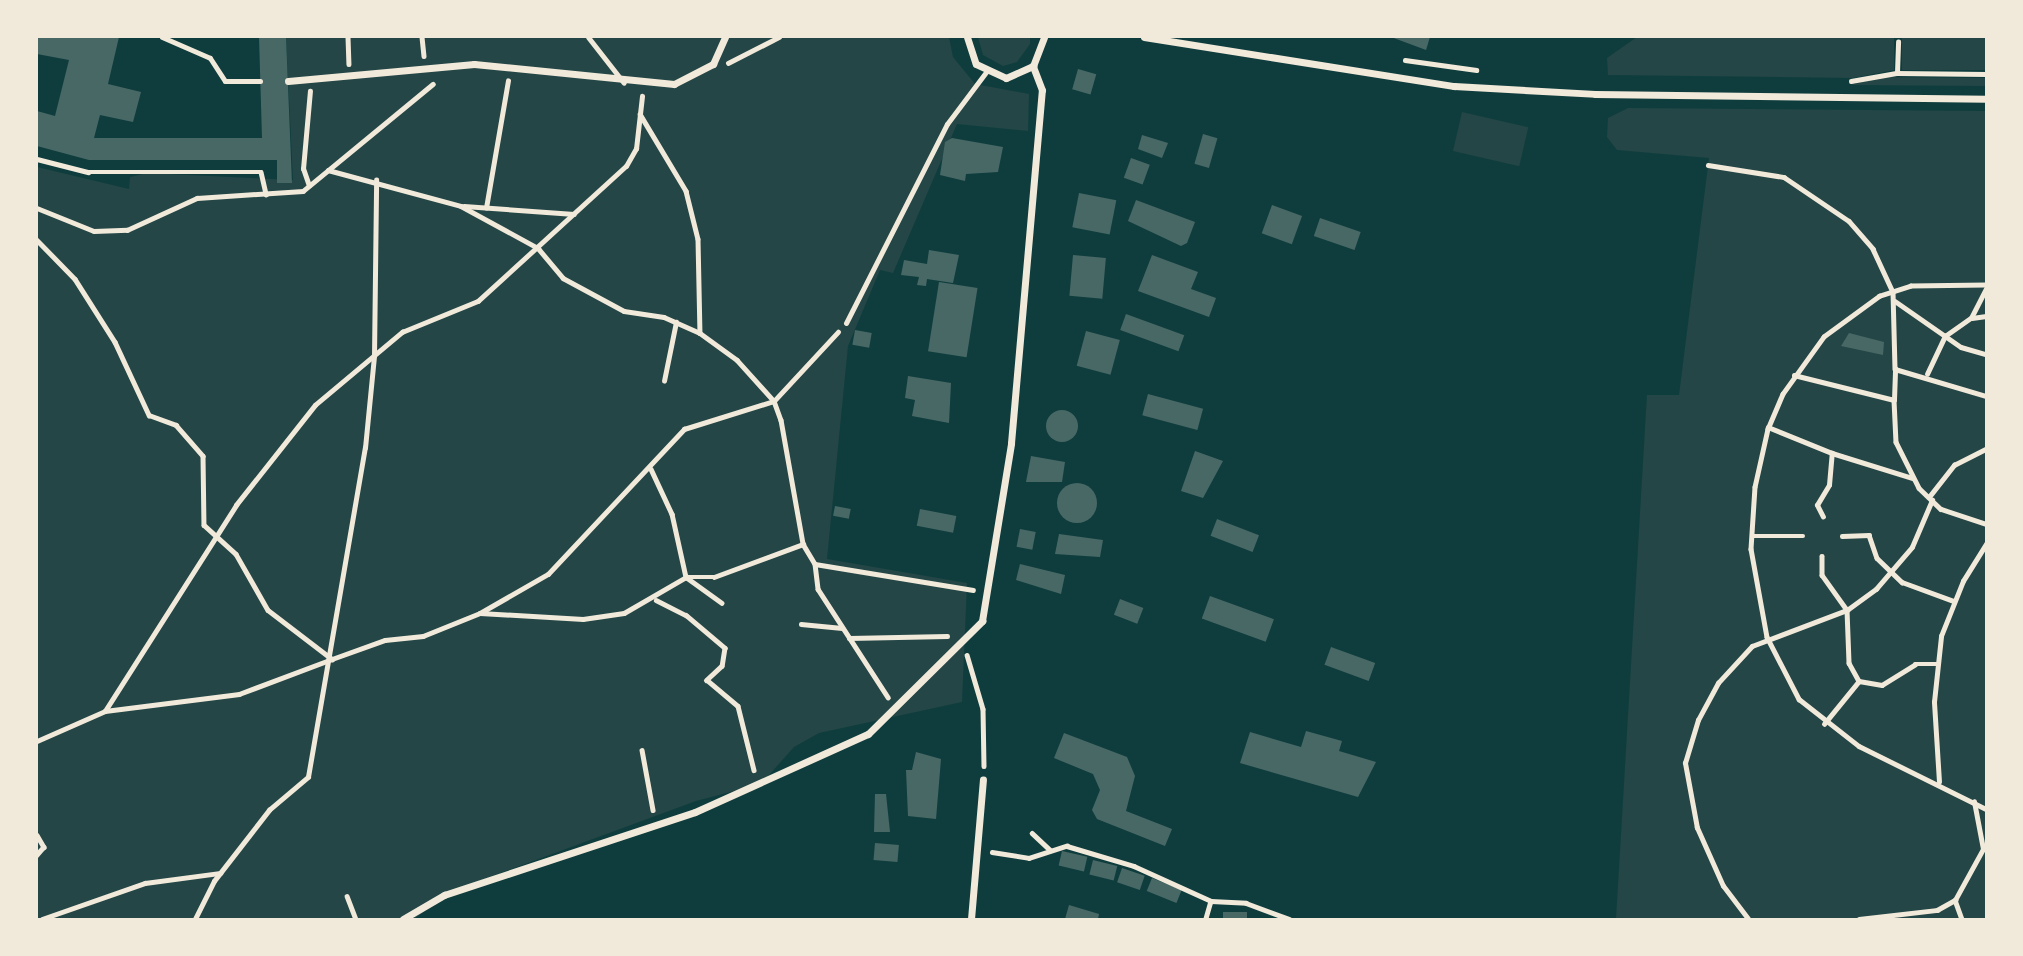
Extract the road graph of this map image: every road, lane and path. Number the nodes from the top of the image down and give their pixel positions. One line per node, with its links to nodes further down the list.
1 (162, 37): 21 (lane)
2 (348, 37): 18 (path)
3 (588, 37): 23 (lane)
4 (725, 37): 12 (street)
5 (779, 37): 12 (path)
6 (967, 37): 14 (street)
7 (1044, 37): 13 (street)
8 (1144, 37): 25 (street)
9 (1898, 42): 16 (path)
10 (1397, 59): 15 (path)
11 (457, 64): 18 (street); 23 (street); 30 (path)
12 (713, 64): 24 (street)
13 (1033, 65): 14 (street); 76 (street)
14 (985, 72): 46 (lane)
15 (1492, 72)
16 (1897, 73): 17 (path); 20 (path)
17 (1986, 75)
18 (350, 76): 19 (street)
19 (311, 78): 22 (street); 32 (path)
20 (1838, 80)
21 (260, 81)
22 (288, 81)
23 (624, 83): 24 (street)
24 (644, 84): 27 (path)
25 (1986, 99)
26 (507, 100): 36 (path)
27 (640, 113): 37 (path); 47 (path)
28 (37, 159): 33 (path)
29 (1708, 165): 41 (path)
30 (328, 170): 31 (path); 32 (path)
31 (376, 180): 34 (path); 50 (path)
32 (309, 186): 33 (path)
33 (266, 194): 35 (path)
34 (461, 206): 36 (path); 39 (path)
35 (37, 208)
36 (486, 208): 37 (path)
37 (575, 215): 39 (path)
38 (37, 240): 69 (path)
39 (538, 248): 45 (path); 50 (path)
40 (1986, 287): 41 (path); 44 (path)
41 (1893, 292): 42 (path); 53 (path)
42 (1894, 300): 48 (path); 51 (path)
43 (1986, 316): 44 (path)
44 (1971, 318): 48 (path)
45 (676, 322): 47 (path); 54 (path)
46 (846, 323): 57 (path)
47 (700, 333): 57 (path)
48 (1945, 336): 49 (path); 52 (path)
49 (1986, 354)
50 (374, 356): 69 (path); 87 (path)
51 (1895, 369): 52 (path); 56 (path)
52 (1927, 374): 55 (path)
53 (1794, 375): 56 (path); 58 (path)
54 (664, 381)
55 (1986, 396)
56 (1894, 400): 62 (path)
57 (774, 401): 61 (path); 70 (path)
58 (1768, 427): 60 (path); 66 (path)
59 (1986, 449): 63 (path)
60 (1832, 453): 62 (path); 64 (path)
61 (651, 469): 75 (path); 81 (path)
62 (1913, 478): 63 (path)
63 (1931, 498): 65 (path); 74 (path)
64 (1823, 517)
65 (1986, 524)
66 (1752, 536): 67 (path); 85 (path)
67 (1803, 536)
68 (1842, 536): 74 (path)
69 (217, 539): 87 (path); 91 (path)
70 (803, 544): 73 (path); 75 (path)
71 (1986, 544): 78 (path)
72 (1822, 556): 80 (path)
73 (815, 564): 76 (path); 83 (path)
74 (1892, 573): 78 (path); 80 (path)
75 (686, 577): 77 (path); 79 (path)
76 (991, 595): 84 (street)
77 (656, 600): 81 (path); 97 (path)
78 (1954, 601): 88 (path)
79 (722, 603)
80 (1847, 610): 85 (path); 89 (path)
81 (480, 613): 87 (path)
82 (801, 624): 83 (path)
83 (843, 628): 86 (path)
84 (968, 636): 86 (path); 90 (street); 95 (path)
85 (1767, 637): 92 (path); 117 (path)
86 (849, 638): 90 (path)
87 (332, 659): 91 (path); 106 (path)
88 (1937, 664): 89 (path); 96 (path)
89 (1859, 681): 92 (path)
90 (895, 710): 97 (street)
91 (105, 711): 93 (path)
92 (1825, 724): 96 (path)
93 (37, 741)
94 (642, 750): 100 (path)
95 (983, 780): 114 (street)
96 (1939, 782): 98 (path)
97 (761, 784): 100 (street)
98 (1974, 801): 99 (path); 108 (path)
99 (1986, 809)
100 (656, 825): 113 (street)
101 (1032, 833): 103 (path)
102 (37, 835): 104 (path)
103 (1050, 850): 105 (path); 109 (path)
104 (37, 855)
105 (989, 862)
106 (221, 873): 110 (path); 111 (path)
107 (347, 895): 112 (path)
108 (1955, 900): 118 (path); 119 (path)
109 (1211, 901): 115 (path); 116 (path)
110 (43, 919)
111 (195, 919)
112 (356, 919)
113 (403, 919)
114 (971, 919)
115 (1206, 919)
116 (1289, 919)
117 (1748, 919)
118 (1859, 919)
119 (1962, 919)

